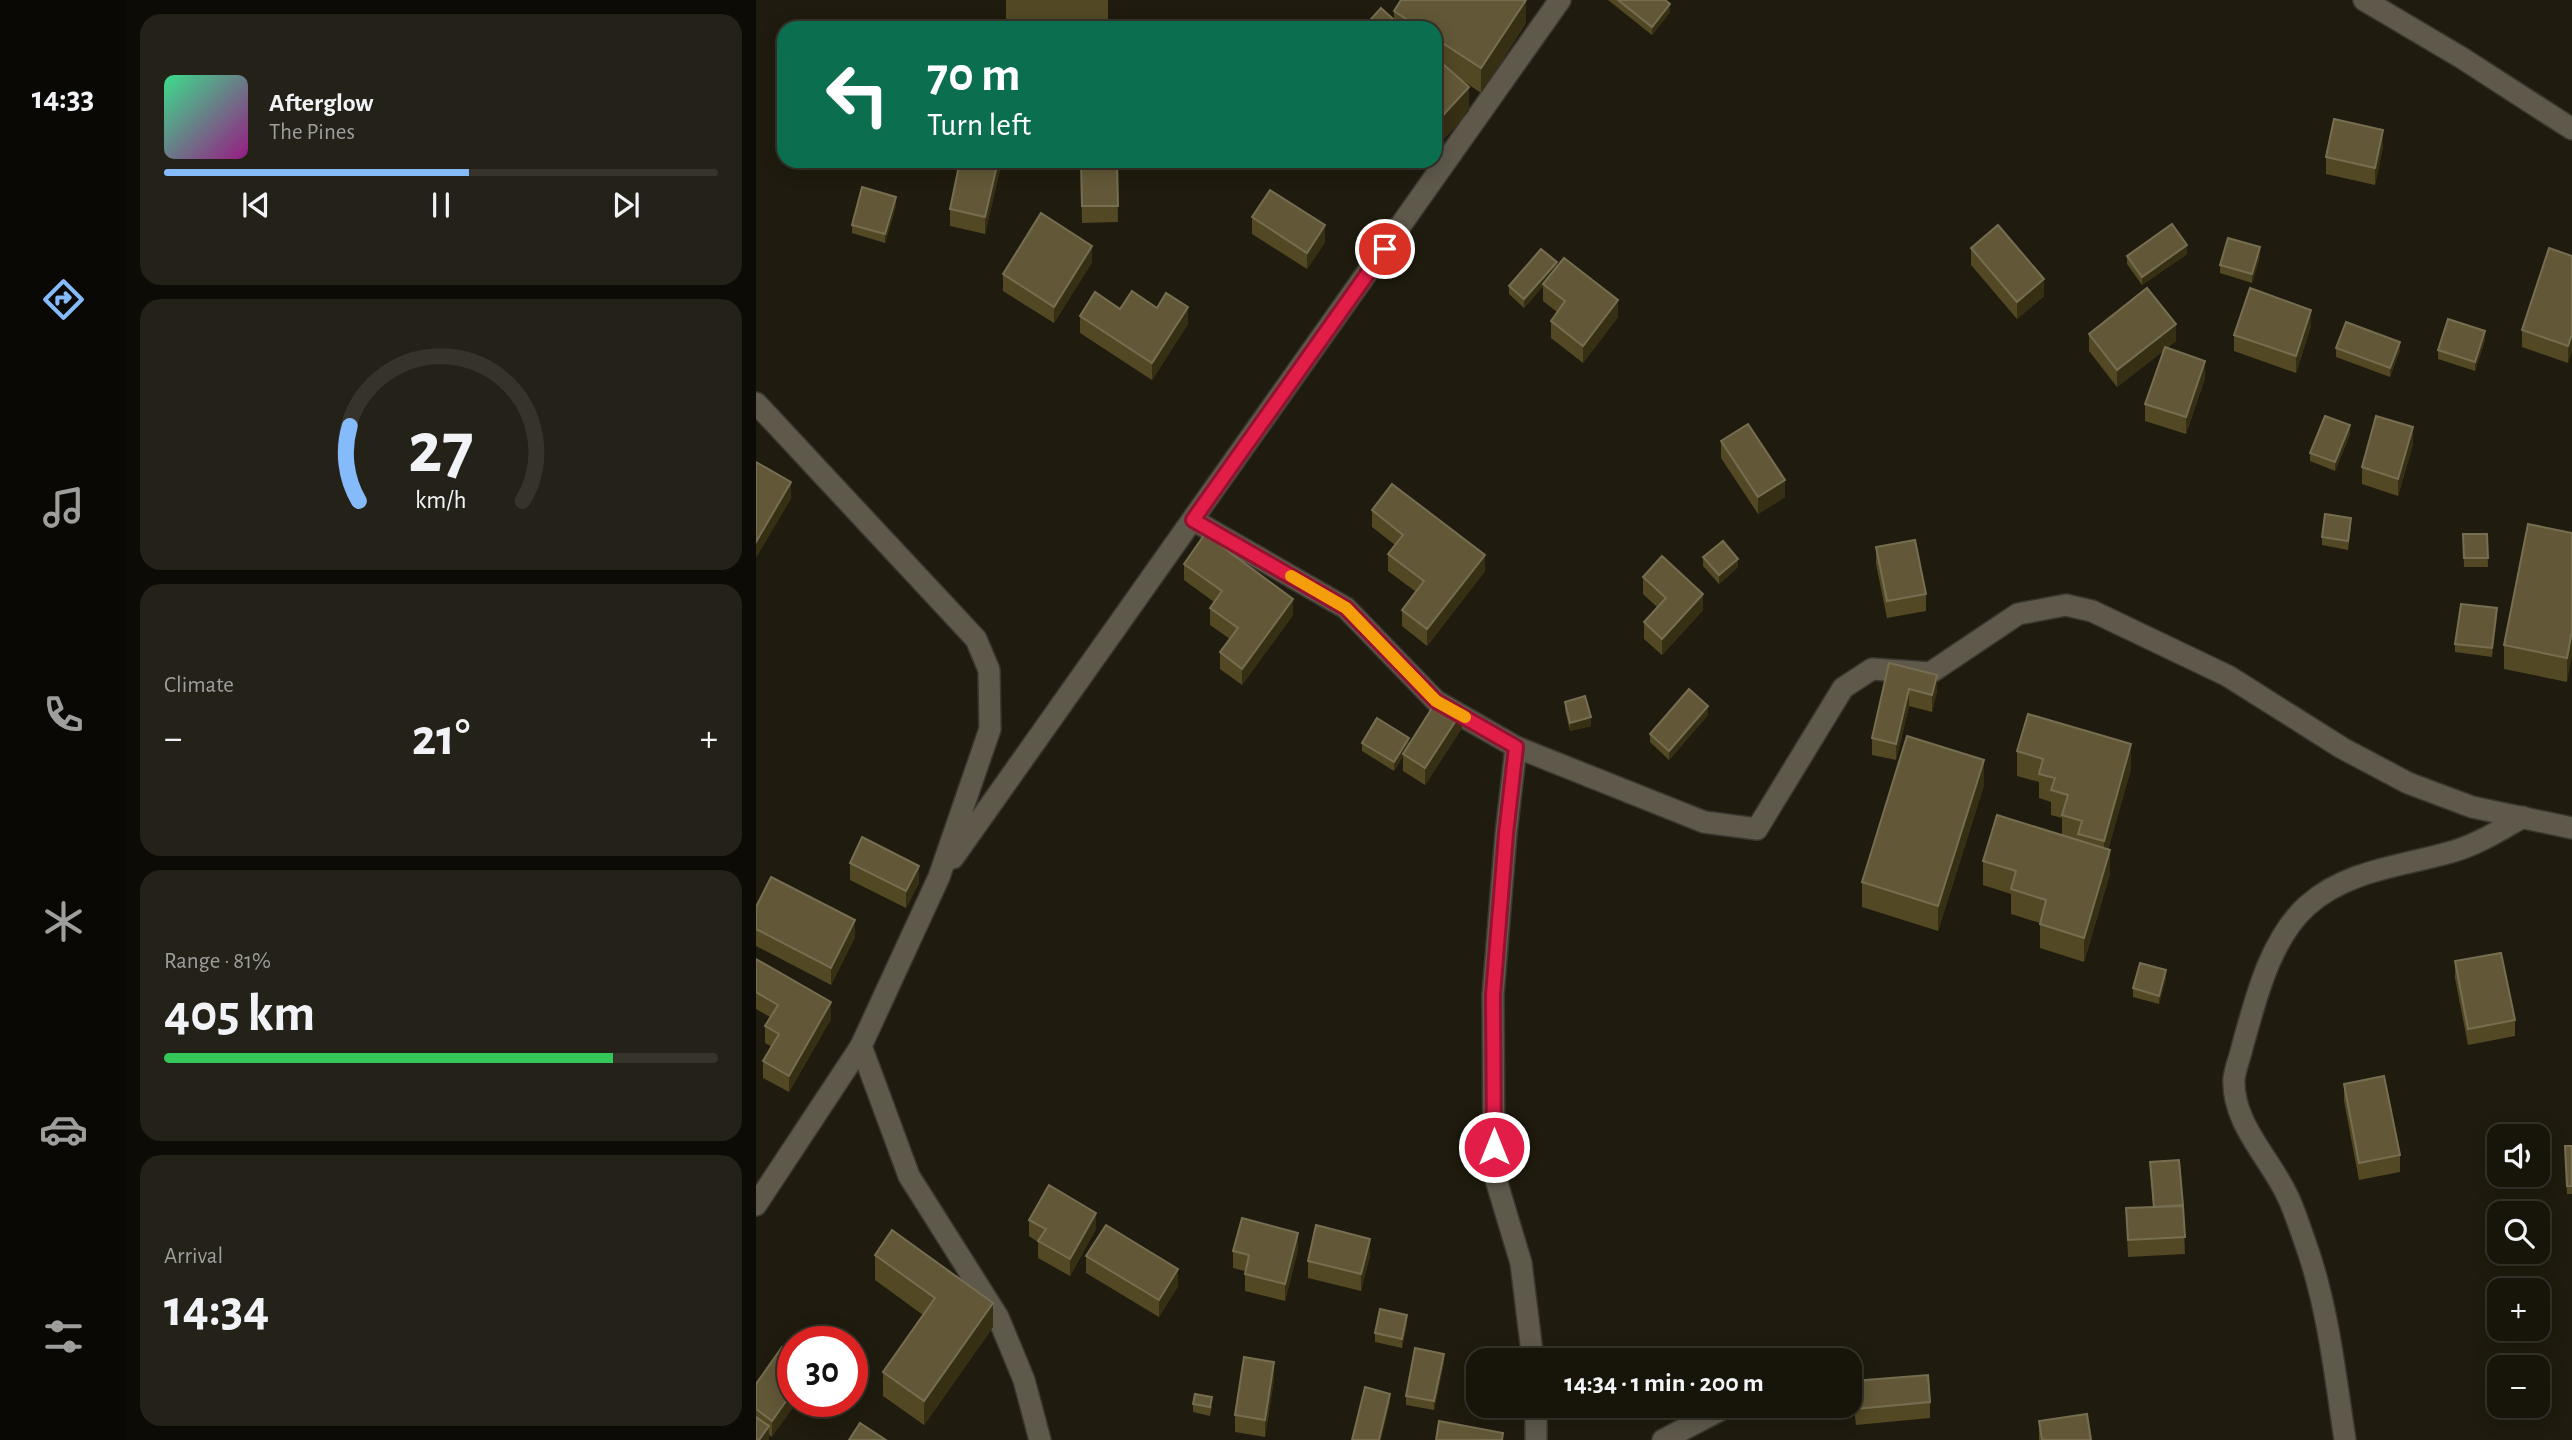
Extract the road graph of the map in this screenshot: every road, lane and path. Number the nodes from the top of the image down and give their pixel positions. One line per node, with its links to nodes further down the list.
1 (1560, 0): 4 (street)
2 (2364, 0): 3 (street)
3 (2572, 130)
4 (1442, 167)
5 (1441, 168): 7 (street)
6 (756, 402): 11 (street)
7 (1193, 520): 8 (street); 11 (street)
8 (1516, 747): 9 (street); 14 (street)
9 (2523, 817): 10 (street); 20 (street)
10 (2572, 828)
11 (939, 877): 12 (street)
12 (861, 1045): 13 (street); 17 (street)
13 (756, 1205)
14 (1532, 1348)
15 (1536, 1418): 18 (street)
16 (1705, 1418): 19 (street)
17 (1040, 1440)
18 (1536, 1440)
19 (1663, 1440)
20 (2345, 1440)

